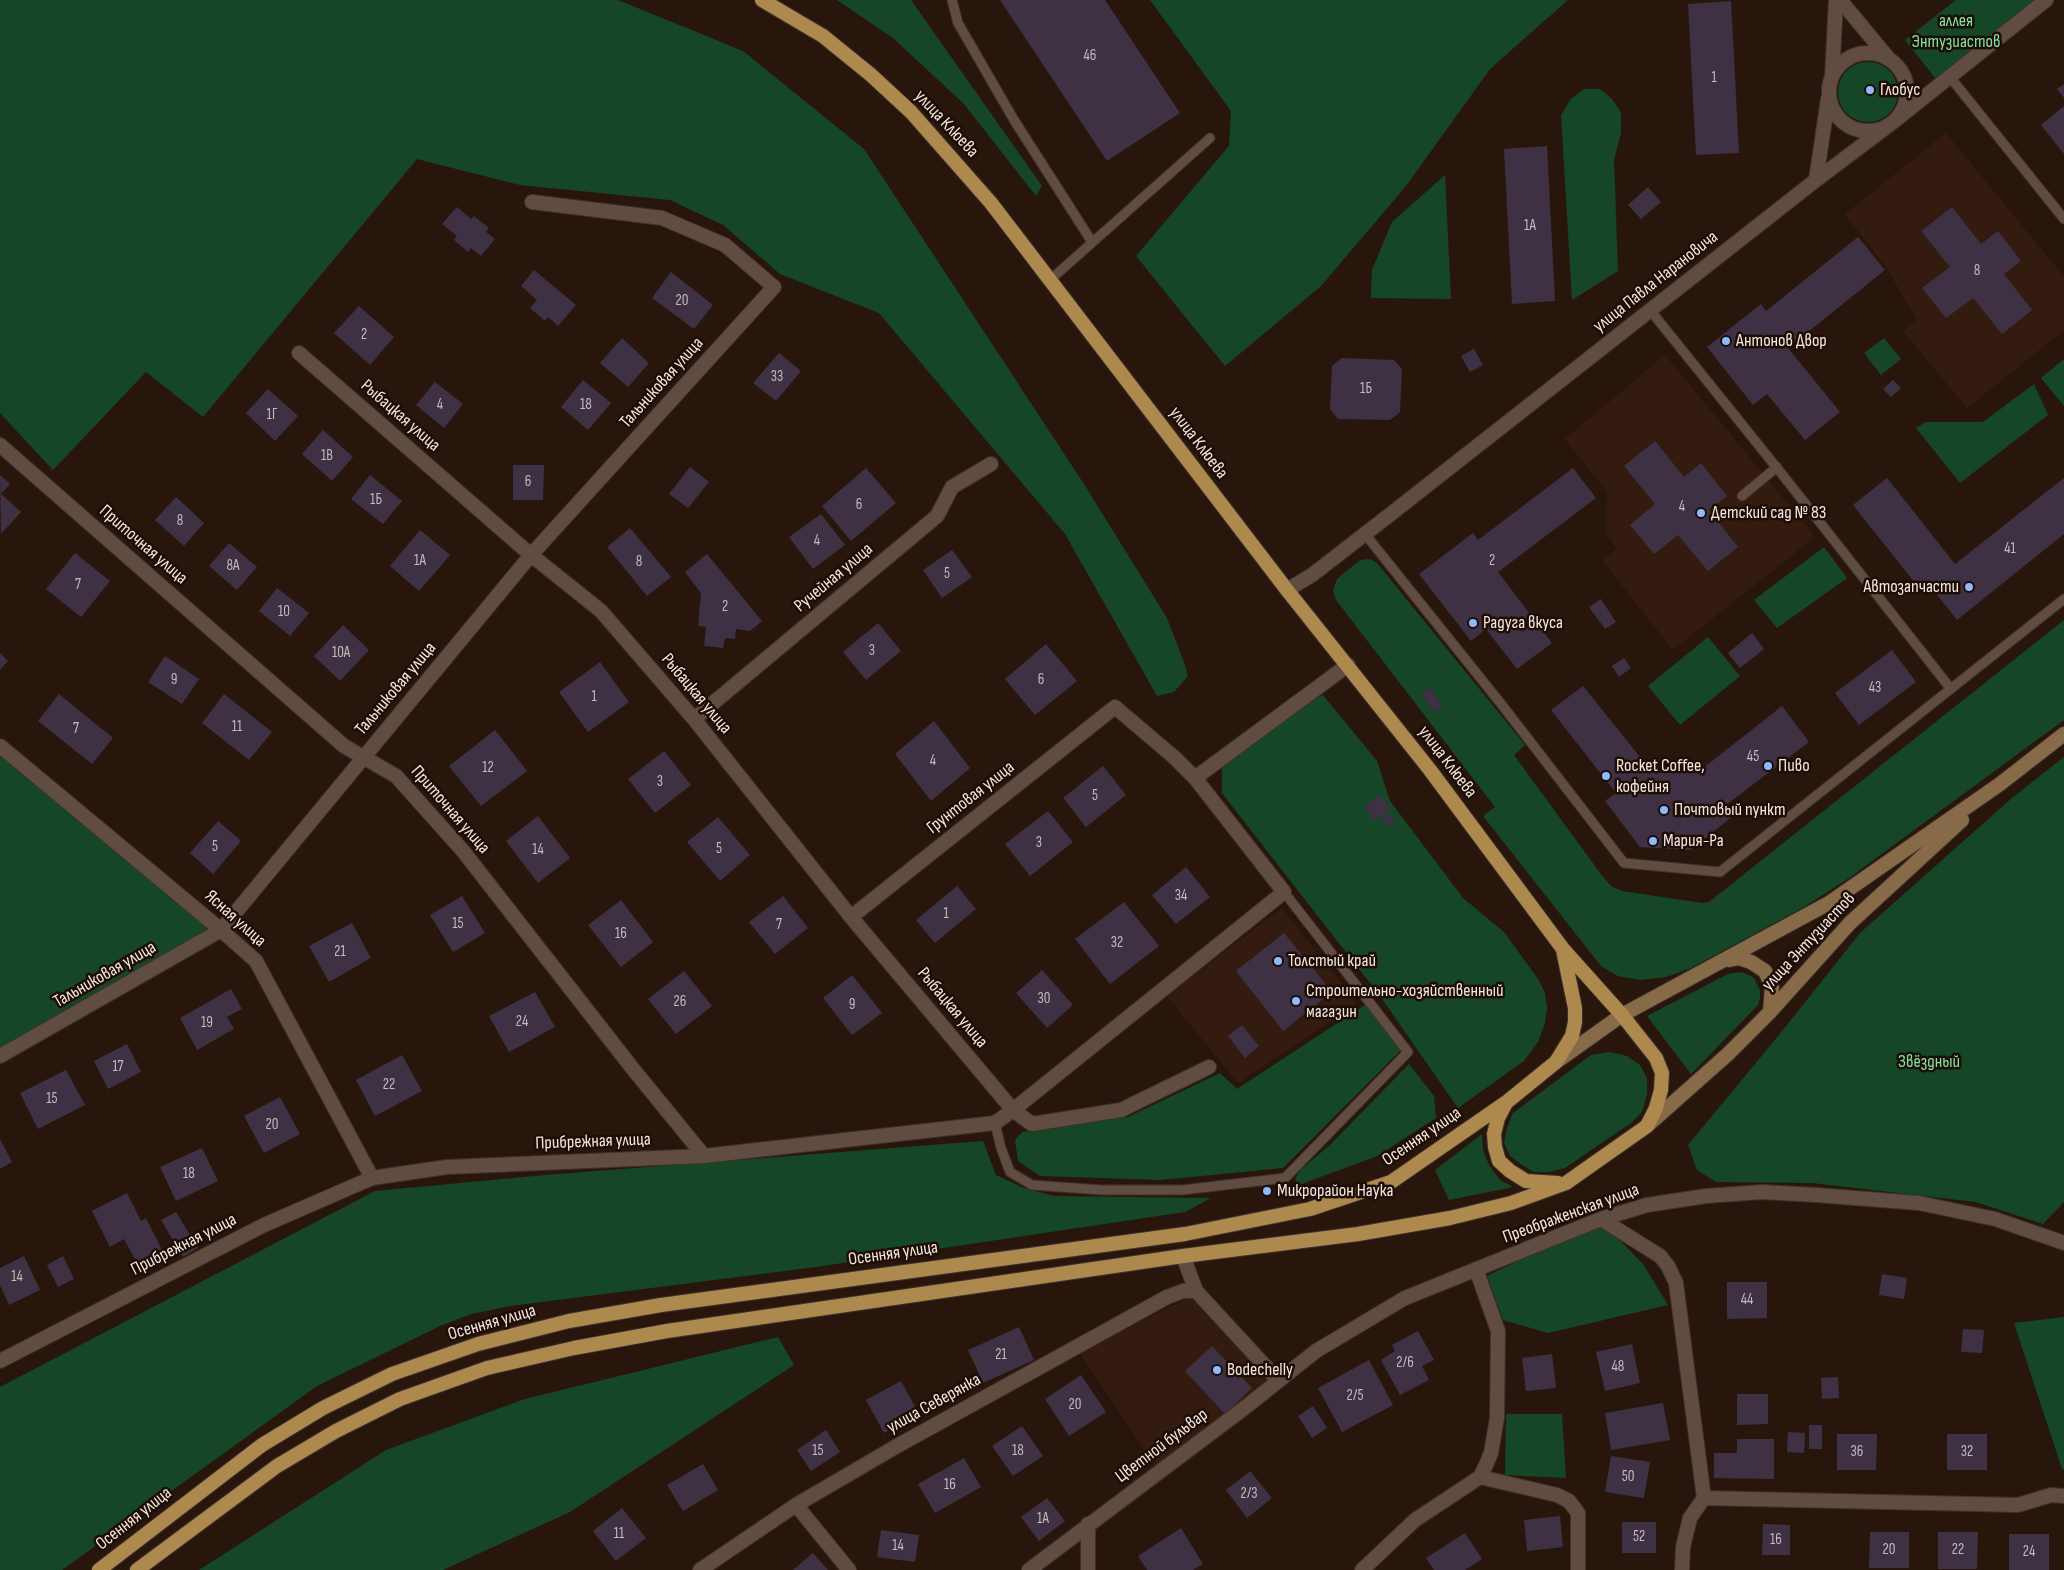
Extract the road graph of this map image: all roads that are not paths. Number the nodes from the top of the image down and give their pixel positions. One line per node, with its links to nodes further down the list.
1 (762, 0): 18 (main road, улица Клюева)
2 (952, 0): 17 (lane)
3 (1836, 0): 8 (street)
4 (1840, 0): 6 (street)
5 (2046, 0): 7 (street, улица Павла Нарановича)
6 (1889, 59): 8 (street); 9 (street)
7 (1950, 77): 11 (street, улица Павла Нарановича); 16 (lane)
8 (1832, 79): 10 (street)
9 (1906, 80): 11 (street); 12 (street)
10 (1829, 93): 12 (street); 14 (street)
11 (1919, 101): 12 (street, улица Павла Нарановича)
12 (1894, 122): 14 (street, улица Павла Нарановича)
13 (1210, 138): 17 (lane)
14 (1816, 180): 19 (street, улица Павла Нарановича)
15 (532, 202): 26 (street, Тальниковая улица)
16 (2064, 219)
17 (1092, 242): 18 (lane)
18 (1050, 280): 27 (main road, улица Клюева)
19 (1650, 310): 23 (lane); 25 (street, улица Павла Нарановича)
20 (299, 353): 26 (street, Рыбацкая улица)
21 (0, 445): 34 (street, Приточная улица)
22 (991, 464): 31 (street, Ручейная улица)
23 (1777, 467): 24 (lane); 30 (lane)
24 (1742, 496)
25 (1365, 534): 27 (street, улица Павла Нарановича); 30 (lane)
26 (531, 555): 31 (street, Рыбацкая улица); 34 (street, Тальниковая улица)
27 (1287, 590): 29 (main road, улица Клюева)
28 (2064, 599): 30 (lane)
29 (1348, 665): 35 (street); 40 (main road, улица Клюева)
30 (1951, 689)
31 (694, 719): 38 (street, Рыбацкая улица)
32 (2064, 734): 36 (main road, улица Энтузиастов)
33 (0, 746): 39 (street, Ясная улица)
34 (364, 757): 39 (street, Тальниковая улица); 52 (street, Приточная улица)
35 (1195, 778): 37 (street); 38 (street, Грунтовая улица)
36 (2000, 784): 41 (main road, улица Энтузиастов); 43 (main road, улица Энтузиастов)
37 (1284, 892): 49 (street, Прибрежная улица); 50 (lane)
38 (851, 917): 49 (street, Рыбацкая улица)
39 (221, 930): 45 (street, Тальниковая улица); 53 (street, Ясная улица)
40 (1563, 949): 44 (main road, улица Клюева); 46 (main road, улица Клюева)
41 (1726, 960): 42 (main road, улица Энтузиастов); 43 (main road)
42 (1692, 978): 44 (main road, Осенняя улица)
43 (1770, 1012): 51 (main road, улица Энтузиастов)
44 (1622, 1015): 46 (main road, Осенняя улица); 51 (main road, улица Клюева)
45 (0, 1056)
46 (1556, 1062): 48 (main road, Осенняя улица)
47 (1209, 1067): 49 (street)
48 (1508, 1100): 54 (main road); 68 (main road, Осенняя улица)
49 (1013, 1110): 50 (street, Прибрежная улица)
50 (995, 1123): 52 (street, Прибрежная улица)
51 (1647, 1126): 54 (main road)
52 (704, 1156): 53 (street, Прибрежная улица)
53 (372, 1178): 61 (street, Прибрежная улица)
54 (1566, 1183): 57 (main road)
55 (1601, 1219): 56 (street, Преображенская улица); 58 (street, Преображенская улица); 65 (street)
56 (2064, 1243)
57 (1183, 1256): 59 (street); 69 (main road)
58 (1476, 1268): 60 (street, Преображенская улица); 63 (street)
59 (1196, 1291): 62 (street); 66 (street, улица Северянка)
60 (1316, 1351): 62 (street, Цветной бульвар)
61 (0, 1362)
62 (1278, 1380): 67 (street, Цветной бульвар)
63 (1480, 1477): 74 (street); 75 (street)
64 (2064, 1496): 65 (street)
65 (1704, 1498): 76 (street)
66 (796, 1505): 70 (street, улица Северянка); 71 (street)
67 (1088, 1524): 72 (street, Цветной бульвар); 73 (street)
68 (99, 1570)
69 (137, 1570)
70 (700, 1570)
71 (849, 1570)
72 (1030, 1570)
73 (1088, 1570)
74 (1362, 1570)
75 (1578, 1570)
76 (1682, 1570)

